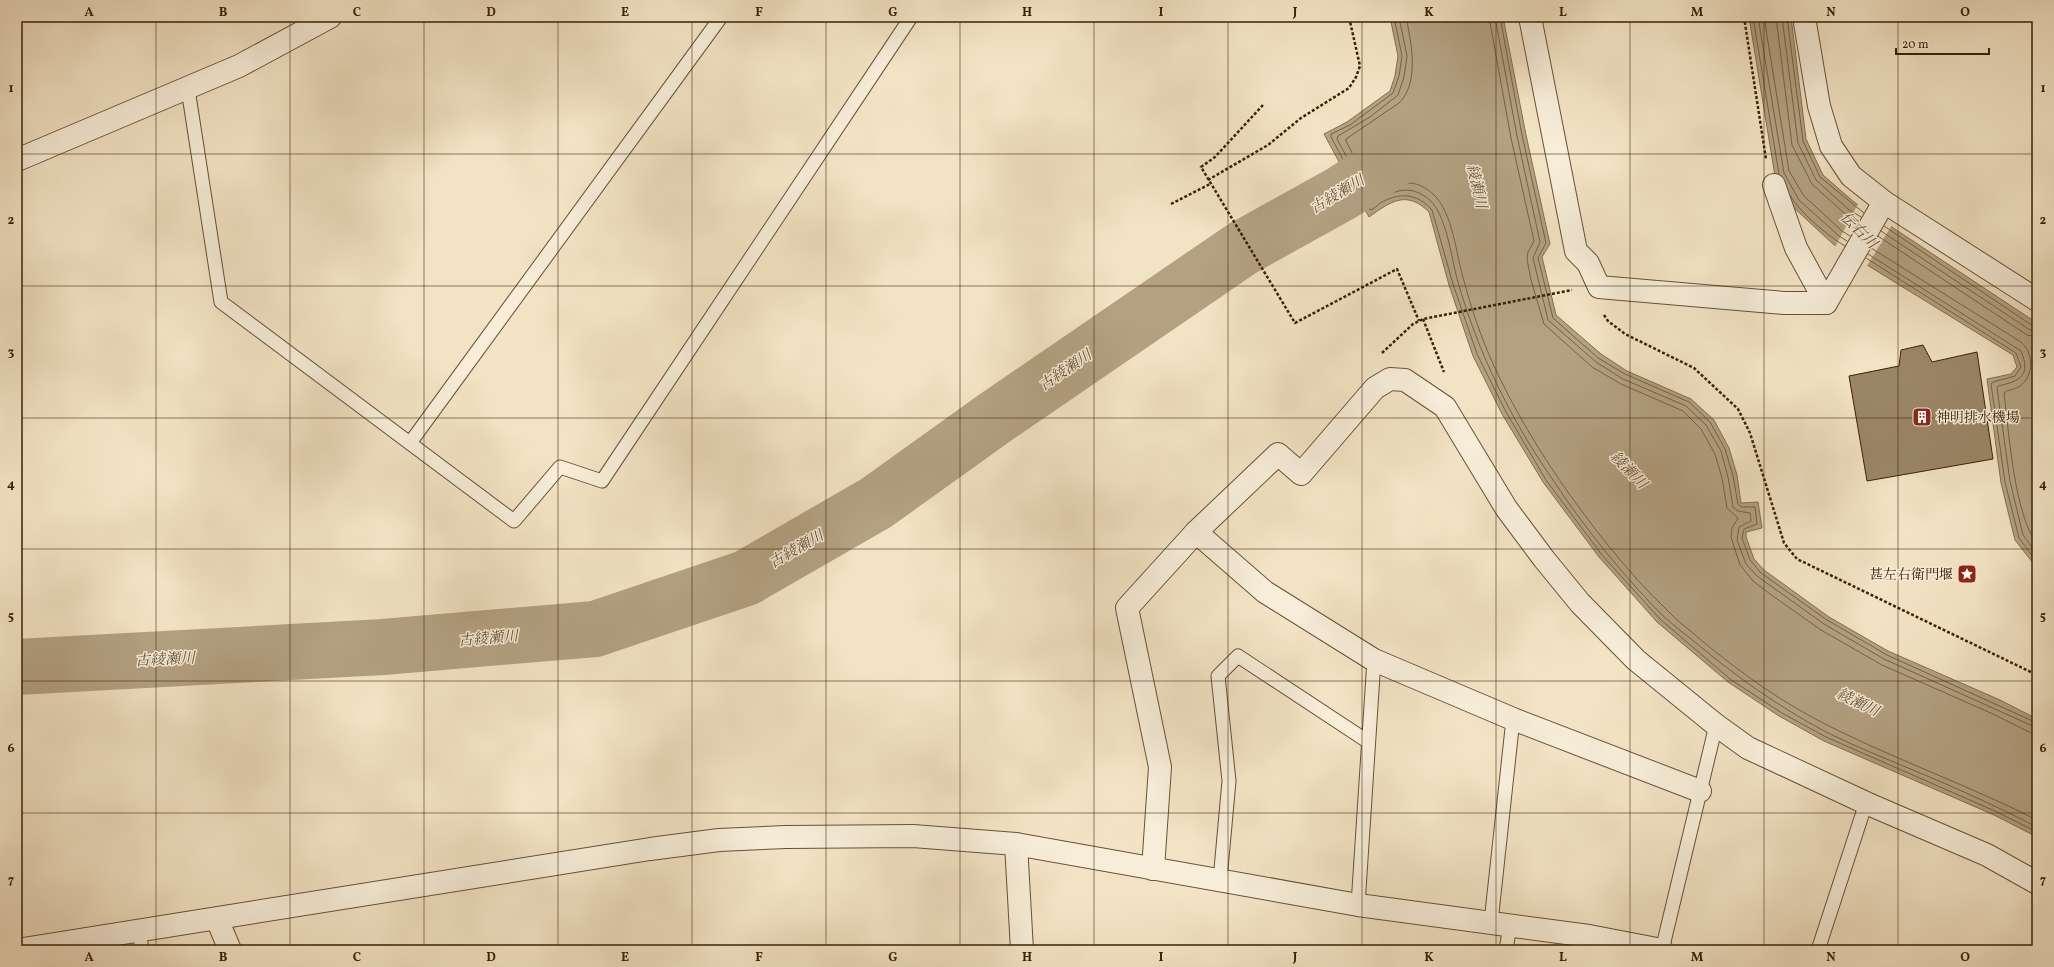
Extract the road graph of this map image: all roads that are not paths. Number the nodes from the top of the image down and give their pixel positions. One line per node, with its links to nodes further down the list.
1 (330, 17): 6 (street)
2 (721, 17): 12 (lane)
3 (911, 17): 12 (lane)
4 (1530, 17): 11 (street)
5 (1804, 17): 9 (street)
6 (188, 89): 7 (street); 12 (lane)
7 (17, 160)
8 (1774, 185): 11 (street)
9 (1884, 202): 10 (street); 11 (street)
10 (2037, 300)
11 (1826, 303)
12 (410, 443)
13 (1196, 532): 14 (street); 16 (street); 21 (street)
14 (1374, 660): 15 (street); 17 (lane)
15 (1513, 719): 18 (street); 26 (lane)
16 (1716, 725): 18 (lane); 19 (street)
17 (1367, 741): 22 (lane); 24 (lane)
18 (1700, 791): 32 (lane)
19 (1866, 803): 23 (street); 33 (lane)
20 (1016, 844): 21 (street); 25 (street); 30 (street)
21 (1152, 869): 22 (street)
22 (1220, 880): 24 (street)
23 (2037, 883)
24 (1358, 905): 26 (street)
25 (217, 919): 27 (street); 29 (street)
26 (1500, 924): 31 (lane); 32 (street)
27 (140, 940): 28 (street)
28 (17, 950)
29 (230, 950)
30 (1022, 950)
31 (1506, 950)
32 (1662, 950)
33 (1818, 950)

